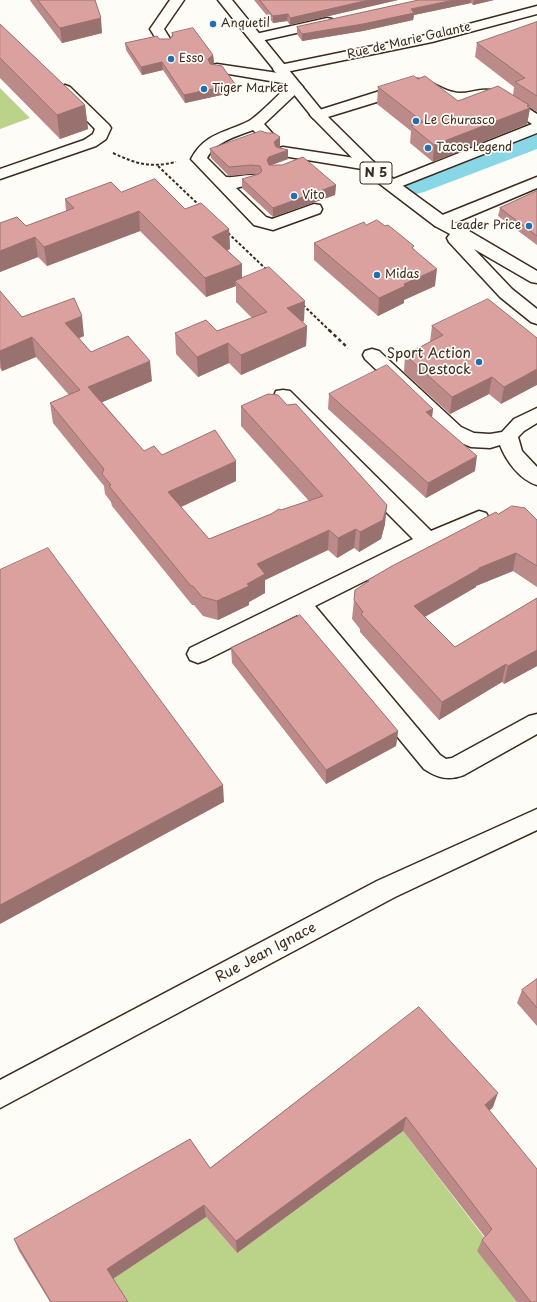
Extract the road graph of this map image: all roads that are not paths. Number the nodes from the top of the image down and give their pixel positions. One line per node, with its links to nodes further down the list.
1 (177, 0): 6 (street)
2 (225, 0): 5 (street, N 5)
3 (537, 10): 8 (street, Rue de Marie Galante)
4 (341, 19): 5 (street)
5 (256, 38): 8 (street, N 5)
6 (165, 42)
7 (217, 68): 8 (street)
8 (288, 78): 10 (street, N 5); 12 (street)
9 (54, 79): 19 (street)
10 (318, 115): 11 (street); 17 (street, N 5)
11 (537, 121)
12 (255, 124): 14 (street); 21 (street)
13 (537, 128): 23 (street)
14 (268, 137)
15 (283, 152): 16 (street)
16 (315, 156): 17 (street); 18 (street)
17 (368, 165): 23 (street, N 5)
18 (282, 168)
19 (0, 174)
20 (253, 179): 21 (street)
21 (221, 182): 24 (street)
22 (537, 182): 25 (street)
23 (392, 185): 25 (street, N 5)
24 (314, 209)
25 (441, 222): 26 (street, N 5); 27 (street, N 5)
26 (537, 278)
27 (537, 318)
28 (372, 355): 31 (street)
29 (283, 396): 34 (street)
30 (534, 422): 31 (street)
31 (508, 437): 32 (street)
32 (537, 478)
33 (479, 518): 34 (street)
34 (428, 541): 35 (street)
35 (300, 603): 36 (street); 37 (street)
36 (198, 654)
37 (537, 723)
38 (537, 819): 39 (street, Rue Jean Ignace)
39 (0, 1095)

